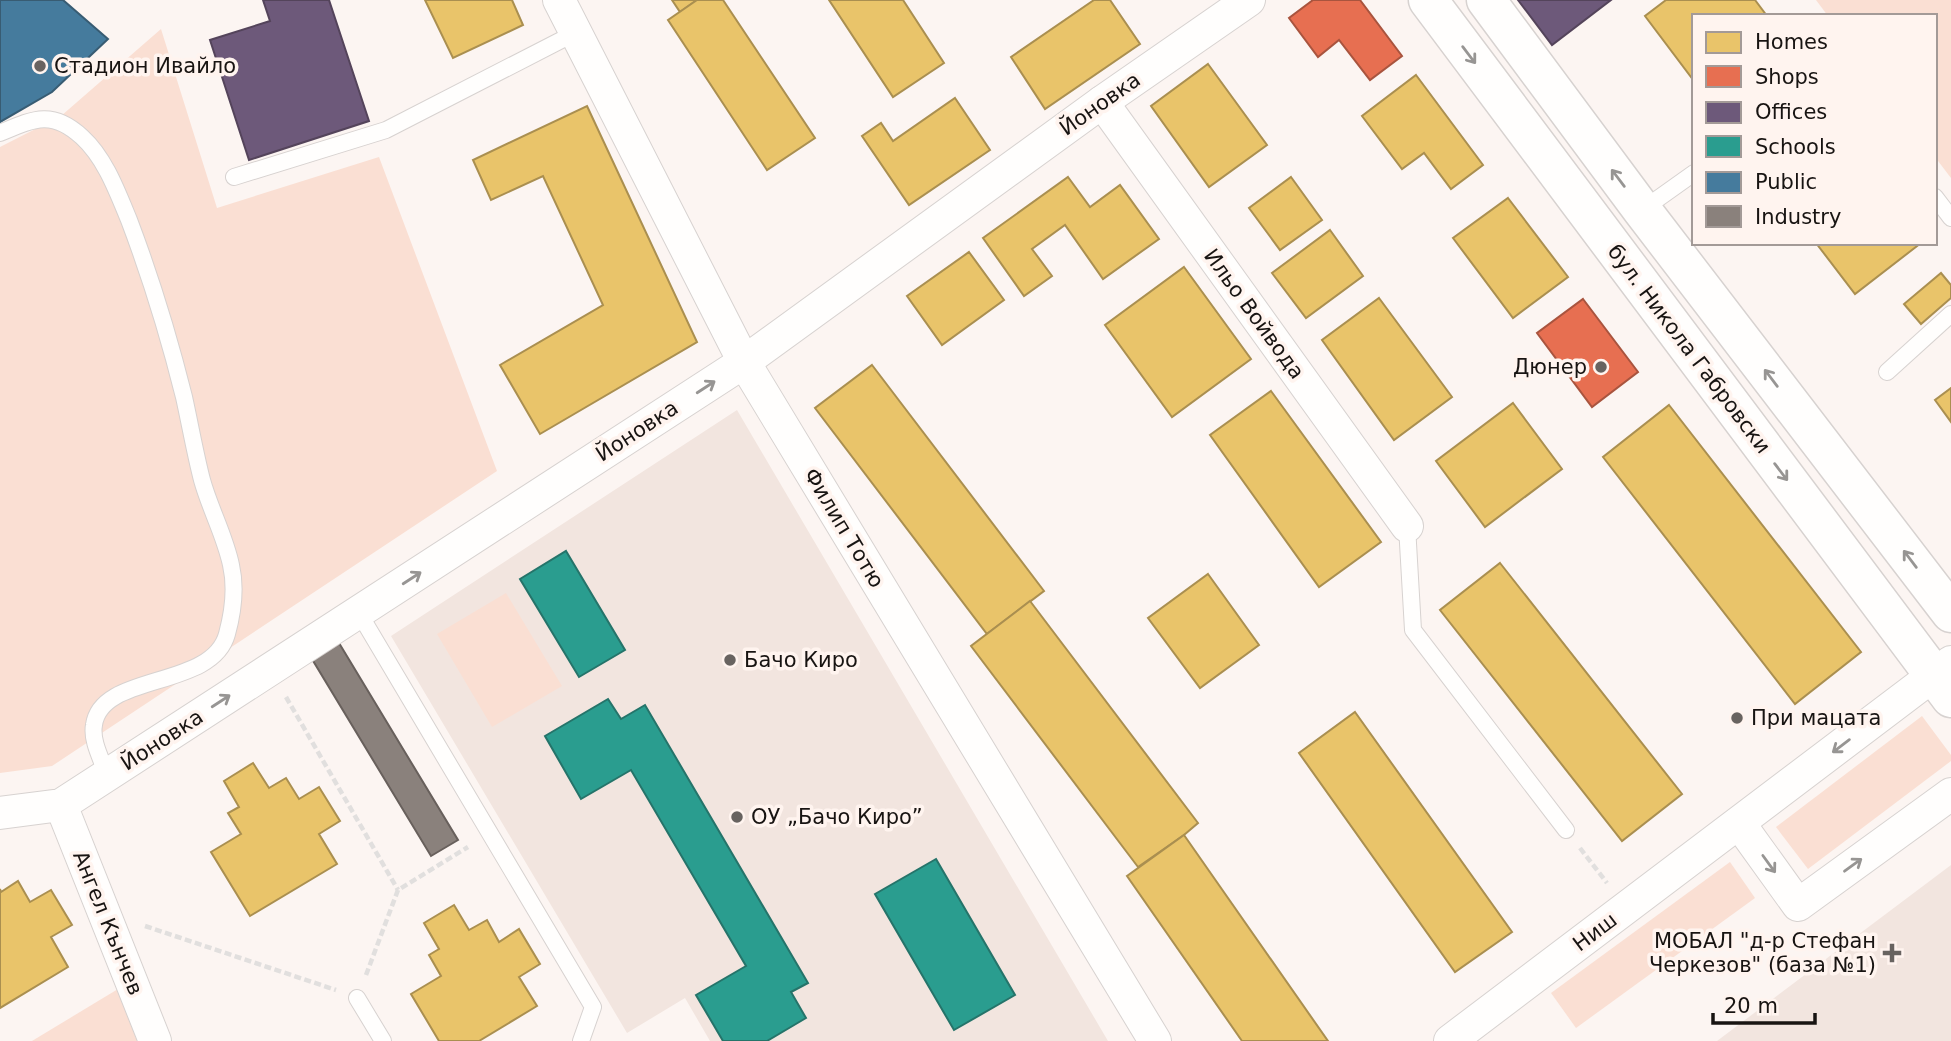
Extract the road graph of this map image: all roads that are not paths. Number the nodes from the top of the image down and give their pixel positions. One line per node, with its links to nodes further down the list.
1 (559, 0): 5 (street, Филип Тотю)
2 (1249, 0): 6 (street, Йоновка)
3 (1428, 0): 19 (street, бул. Никола Габровски, one-way to 19)
4 (1486, 0): 11 (street, one-way to 4)
5 (575, 33): 9 (lane); 14 (street, Филип Тотю)
6 (1102, 102): 14 (street, Йоновка); 16 (street, Ильо Войвода)
7 (0, 133): 20 (lane)
8 (1692, 174): 11 (lane)
9 (234, 177)
10 (1937, 200): 12 (lane)
11 (1642, 210): 18 (street, one-way to 11)
12 (1951, 218)
13 (1951, 313): 15 (lane)
14 (744, 362): 17 (street, Йоновка, one-way to 14); 30 (street, Филип Тотю)
15 (1887, 372)
16 (1406, 526): 25 (lane)
17 (359, 613): 20 (street, Йоновка, one-way to 17); 29 (lane)
18 (1951, 613)
19 (1945, 679): 24 (street, Ниш, one-way to 24)
20 (107, 775): 22 (street, Йоновка)
21 (1951, 794): 24 (street, one-way to 21)
22 (61, 805): 23 (street, Йоновка); 27 (street, Ангел Кънчев)
23 (0, 813)
24 (1739, 823): 31 (street, Ниш)
25 (1566, 830)
26 (357, 998): 28 (lane)
27 (155, 1041)
28 (383, 1041)
29 (581, 1041)
30 (1155, 1041)
31 (1450, 1041)

